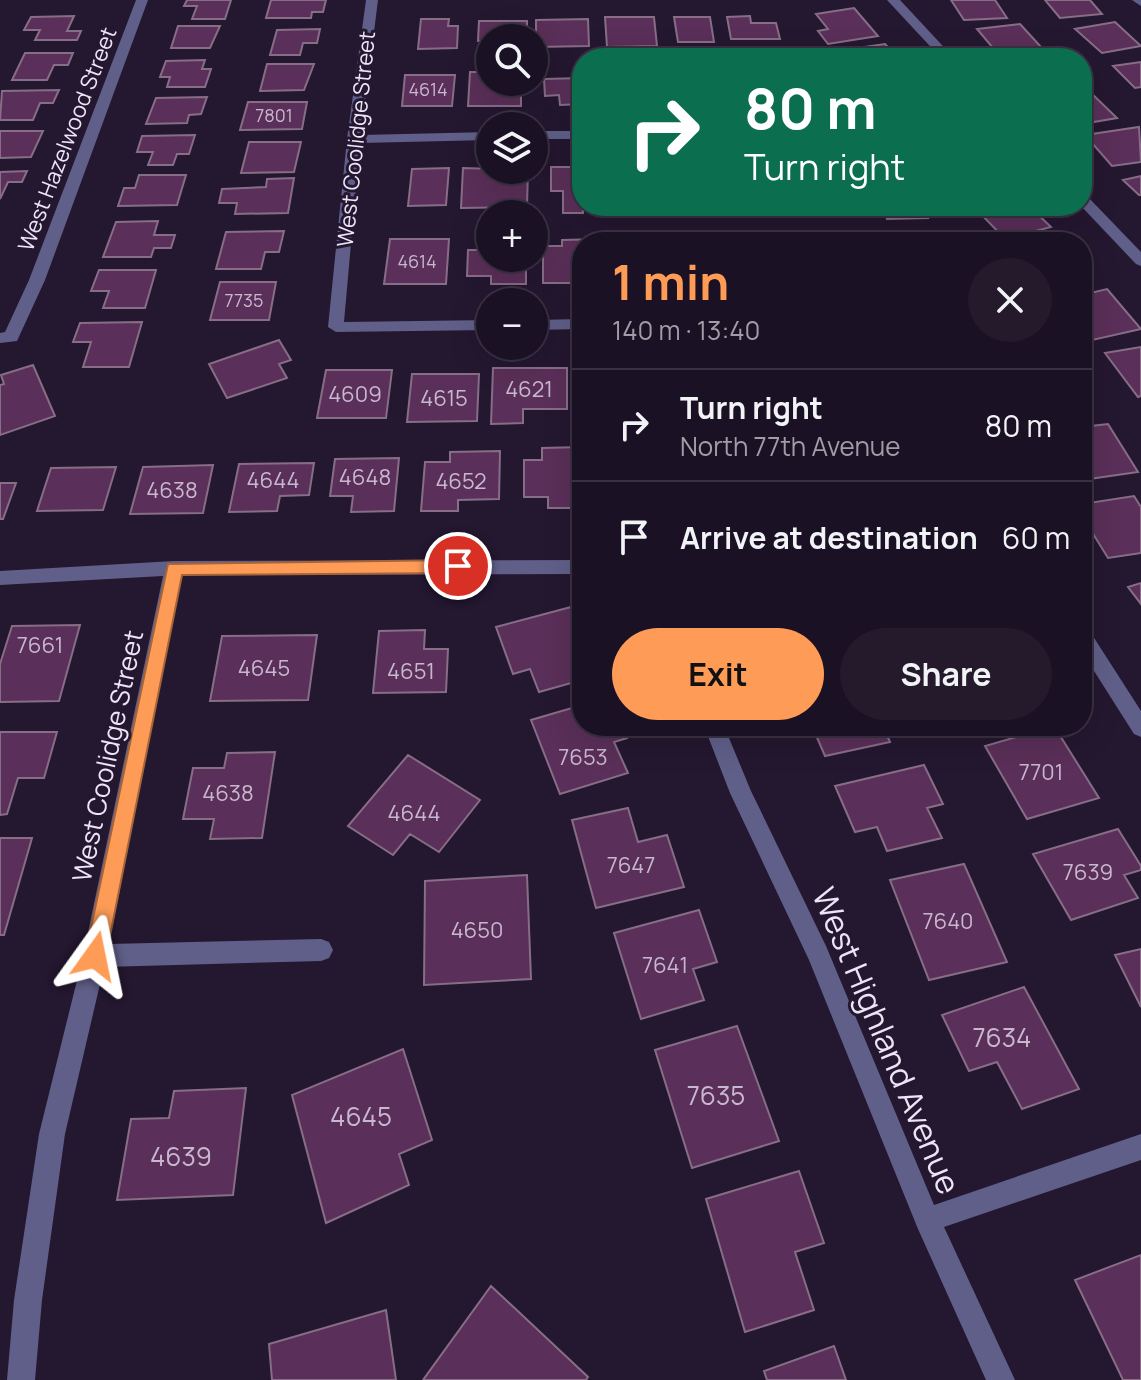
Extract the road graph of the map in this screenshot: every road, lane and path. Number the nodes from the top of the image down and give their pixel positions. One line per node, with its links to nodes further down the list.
1 (142, 0): 14 (street, West Hazelwood Street)
2 (372, 0): 8 (street, West Coolidge Street)
3 (893, 0): 4 (street)
4 (939, 48)
5 (548, 135): 6 (street)
6 (572, 135)
7 (476, 136): 8 (street)
8 (354, 139): 12 (street, West Coolidge Street)
9 (1092, 210): 10 (street)
10 (1141, 261)
11 (572, 324): 13 (street)
12 (476, 325)
13 (548, 325)
14 (5, 337)
15 (572, 567): 16 (street)
16 (174, 568): 17 (street); 22 (street, West Coolidge Street)
17 (0, 578)
18 (1092, 652): 19 (street)
19 (1141, 728)
20 (718, 736): 24 (street, West Highland Avenue)
21 (321, 950): 22 (street)
22 (95, 956): 25 (street, West Coolidge Street)
23 (1141, 1147): 24 (street)
24 (927, 1220): 26 (street, West Highland Avenue)
25 (21, 1380)
26 (1001, 1380)

